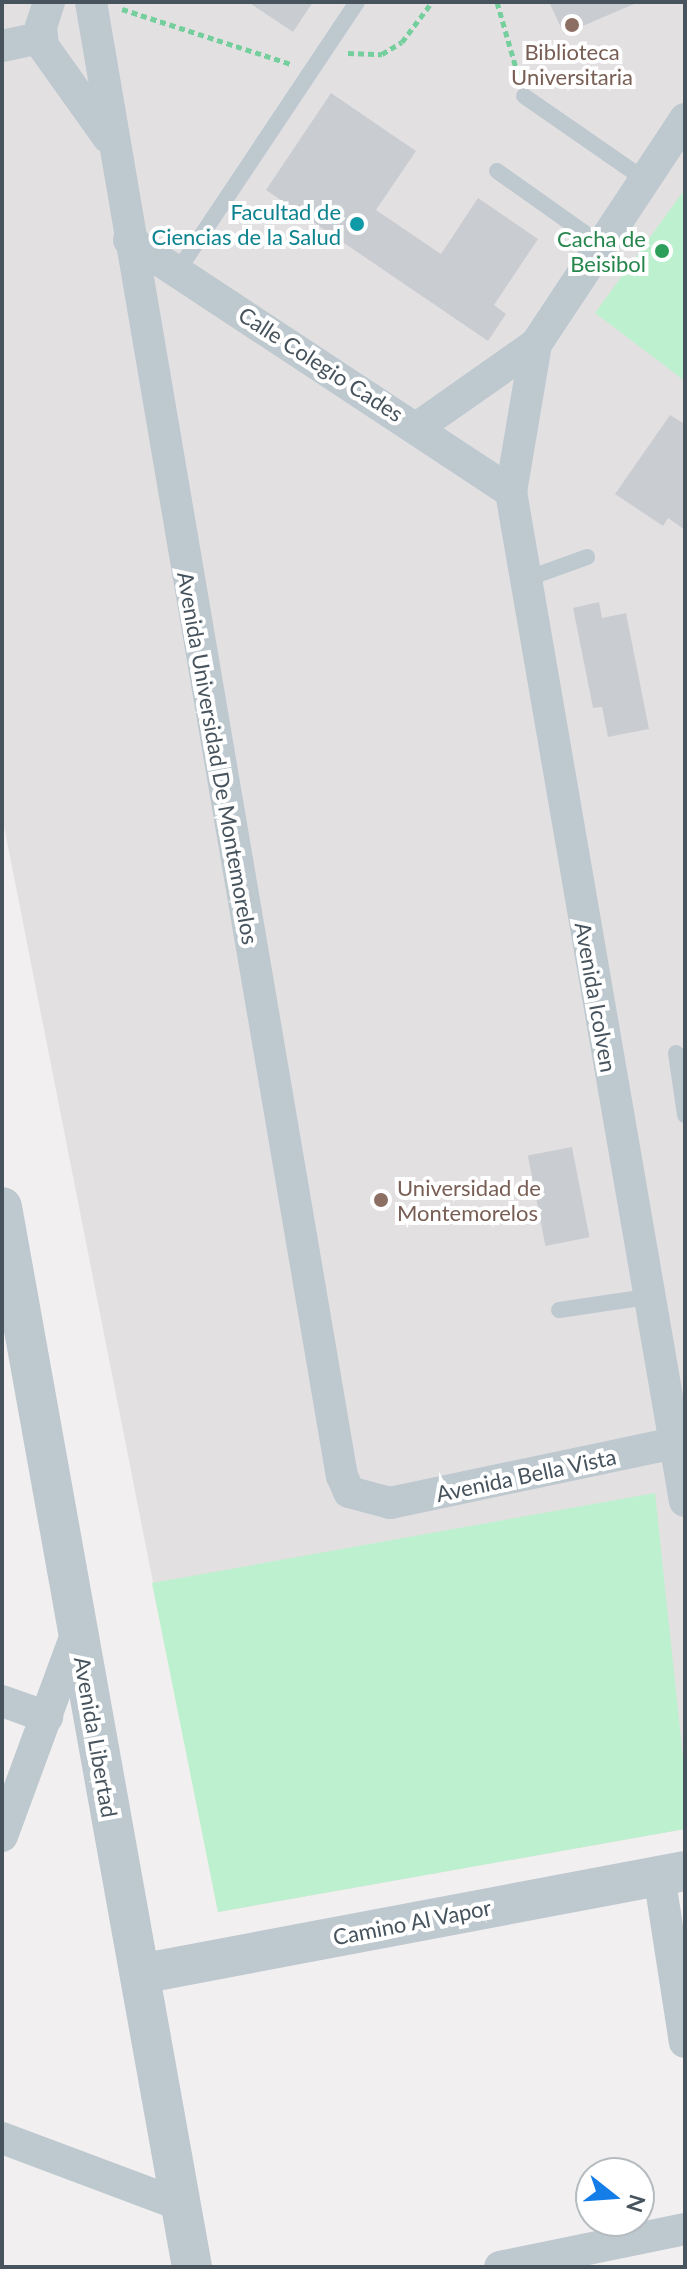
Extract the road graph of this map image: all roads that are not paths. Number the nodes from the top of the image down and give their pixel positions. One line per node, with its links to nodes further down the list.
1 (49, 2): 3 (street); 5 (street)
2 (357, 2): 13 (lane)
3 (99, 16): 5 (street); 8 (street, Avenida Universidad De Montemorelos)
4 (2, 46): 5 (street)
5 (46, 49): 8 (street)
6 (524, 96): 10 (lane)
7 (685, 119): 10 (street)
8 (116, 149): 11 (street, Avenida Universidad De Montemorelos)
9 (497, 171): 12 (lane)
10 (644, 179): 12 (street)
11 (129, 240): 13 (street, Calle Colegio Cades); 25 (street, Avenida Universidad De Montemorelos)
12 (600, 244): 14 (street)
13 (177, 272): 15 (street, Calle Colegio Cades)
14 (536, 344): 15 (street); 16 (street, Avenida Icolven)
15 (418, 427): 16 (street, Calle Colegio Cades)
16 (511, 492): 18 (street, Avenida Icolven)
17 (587, 557): 18 (lane)
18 (526, 579): 22 (street, Avenida Icolven)
19 (676, 1053): 20 (lane)
20 (685, 1115)
21 (4, 1226): 27 (street, Avenida Libertad)
22 (647, 1297): 23 (lane); 24 (street, Avenida Icolven)
23 (559, 1310)
24 (681, 1442): 25 (street, Avenida Bella Vista); 26 (street, Avenida Icolven)
25 (366, 1501)
26 (685, 1501)
27 (77, 1632): 29 (street); 32 (street, Avenida Libertad)
28 (2, 1701): 29 (street)
29 (47, 1717): 30 (street)
30 (2, 1836)
31 (672, 1873): 32 (street, Camino Al Vapor); 33 (street)
32 (140, 1974): 35 (street, Avenida Libertad)
33 (685, 2042)
34 (2, 2138): 35 (street)
35 (181, 2205): 37 (street, Avenida Libertad)
36 (685, 2229): 38 (street)
37 (192, 2267)
38 (500, 2267)

